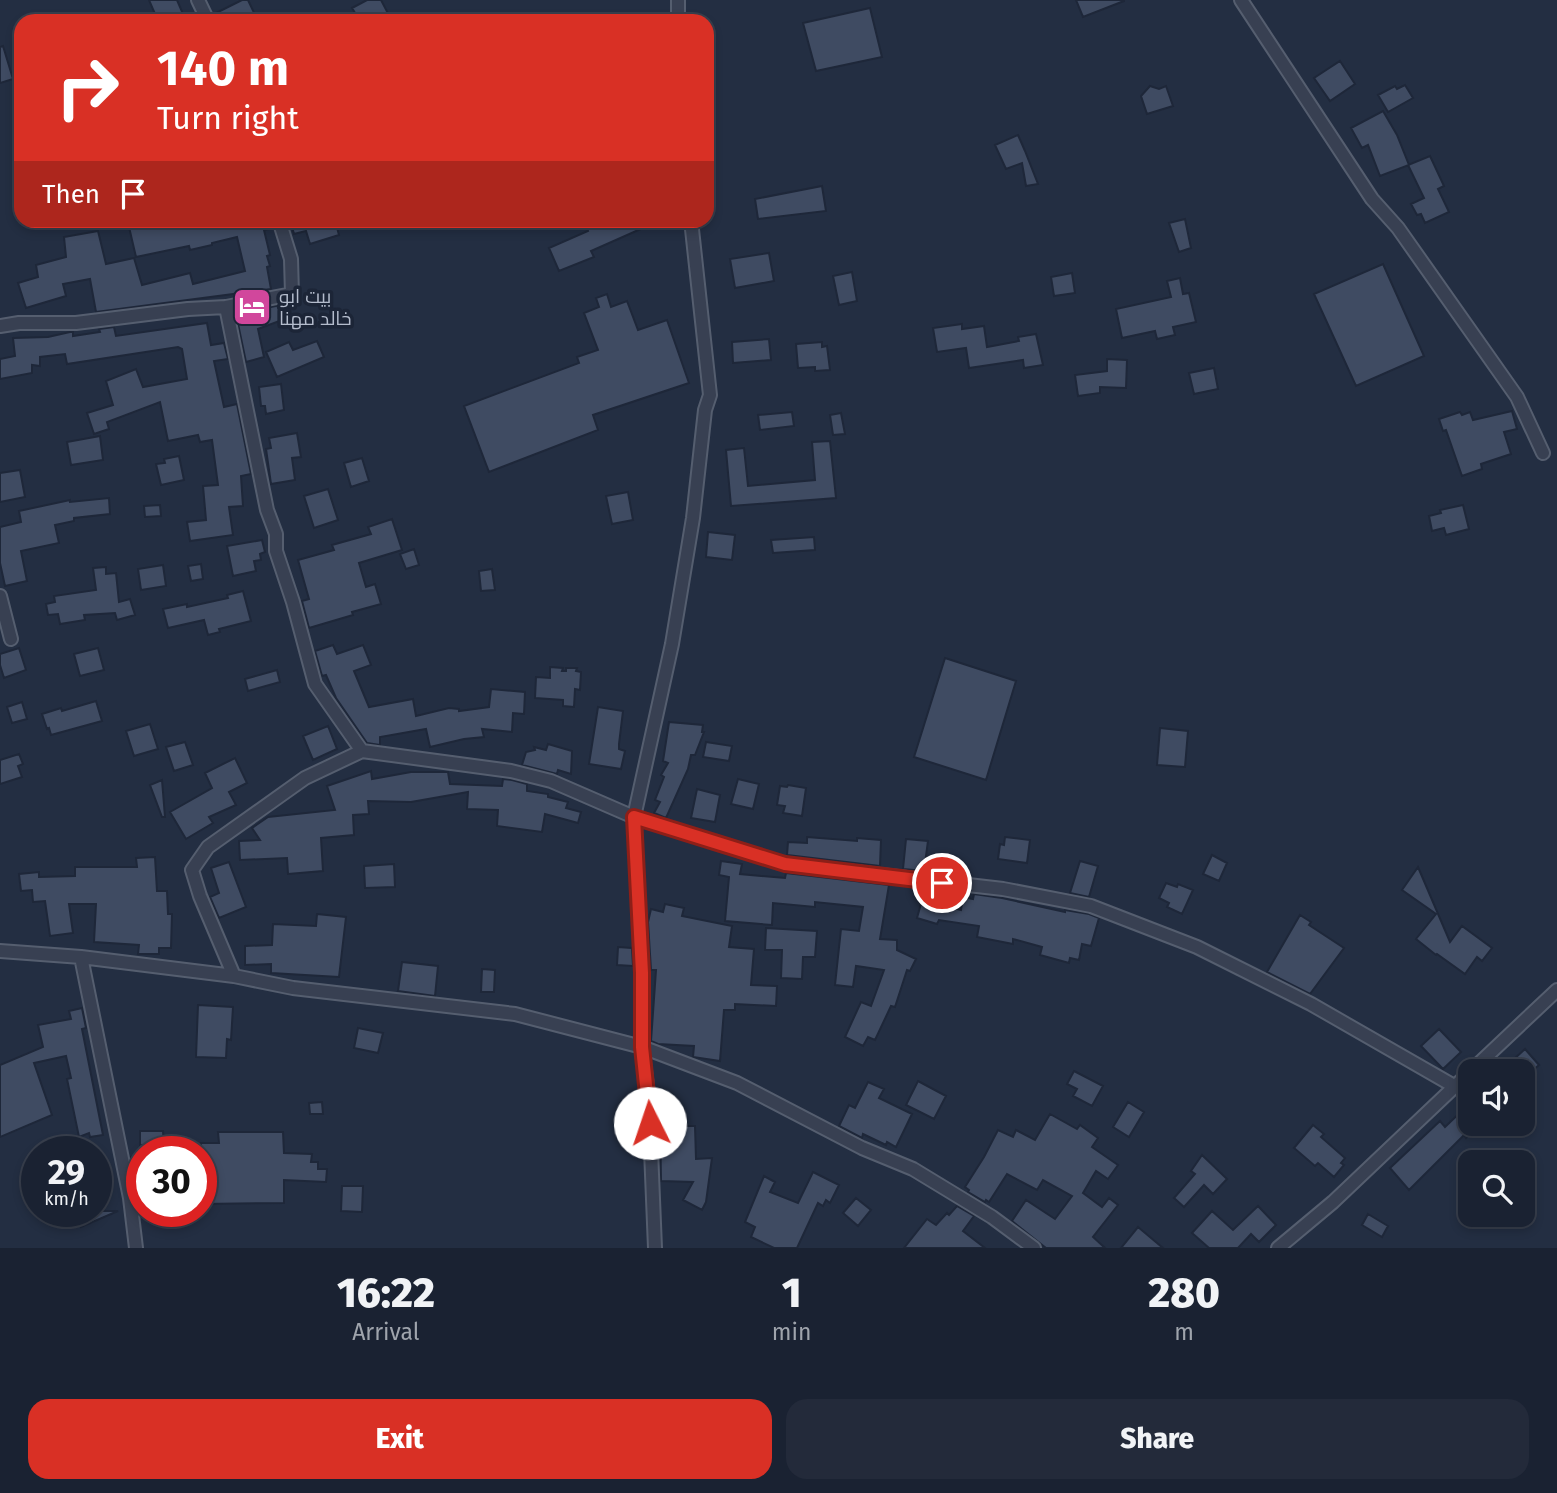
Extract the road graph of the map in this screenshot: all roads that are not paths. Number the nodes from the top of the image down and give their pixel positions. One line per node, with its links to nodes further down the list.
1 (1241, 0): 6 (street)
2 (281, 228): 4 (street)
3 (692, 228): 10 (street)
4 (226, 307): 5 (street); 9 (street)
5 (0, 326)
6 (1543, 453)
7 (0, 596): 8 (street)
8 (10, 639)
9 (362, 751): 10 (street); 13 (street)
10 (634, 817): 15 (street); 18 (street)
11 (0, 951): 12 (street)
12 (81, 957): 13 (street); 19 (street)
13 (234, 976): 15 (street)
14 (1557, 990): 16 (street)
15 (642, 1047): 20 (street); 21 (street)
16 (1483, 1059)
17 (1458, 1082): 18 (street)
18 (1454, 1086): 22 (street)
19 (136, 1248)
20 (655, 1248)
21 (1034, 1248)
22 (1278, 1248)

